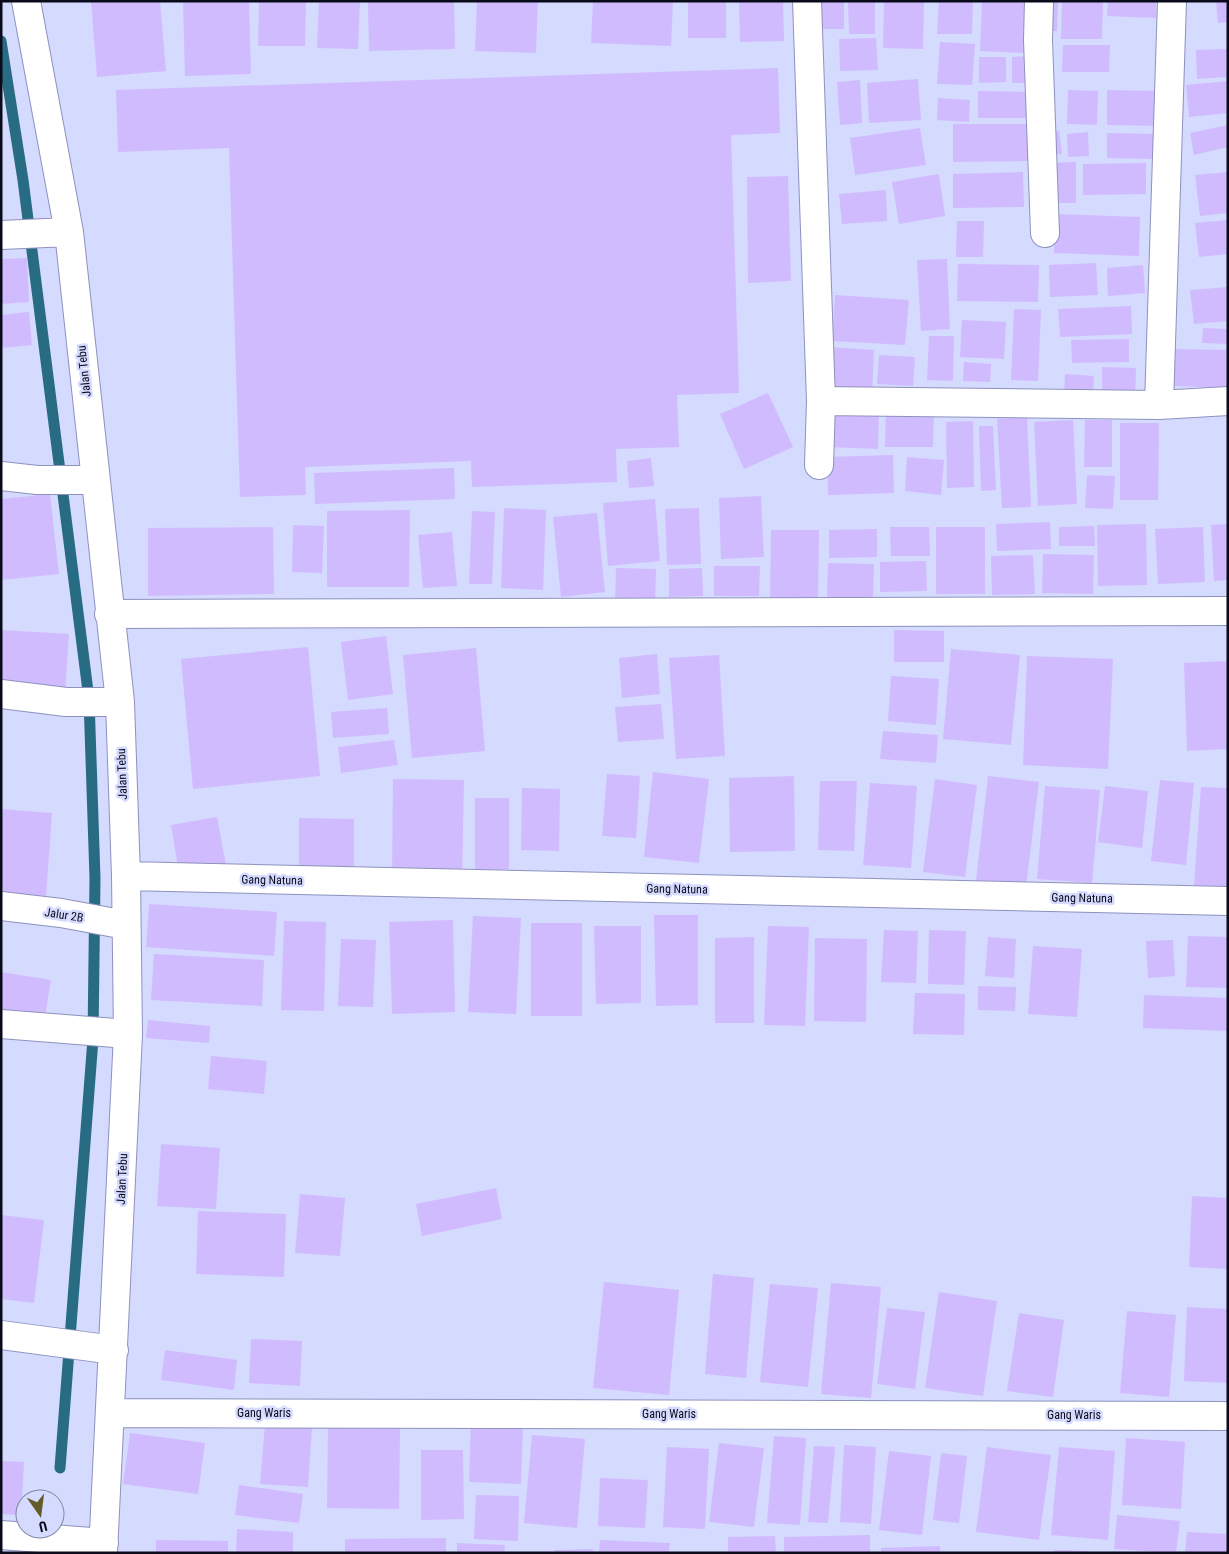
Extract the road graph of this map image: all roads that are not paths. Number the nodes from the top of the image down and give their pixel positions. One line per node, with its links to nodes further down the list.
1 (26, 1): 5 (street, Jalan Tebu)
2 (807, 1): 9 (street)
3 (1039, 1): 6 (street)
4 (1172, 1): 10 (street)
5 (62, 232): 7 (street); 13 (street, Jalan Tebu)
6 (1045, 233)
7 (6, 235)
8 (1228, 400): 10 (street)
9 (821, 401): 10 (street); 11 (street)
10 (1159, 405)
11 (819, 465)
12 (1, 476): 13 (street)
13 (88, 480): 15 (street, Jalan Tebu)
14 (1228, 611): 15 (street)
15 (109, 614): 17 (street, Jalan Tebu)
16 (1, 694): 17 (street)
17 (113, 702): 18 (street, Jalan Tebu)
18 (126, 876): 19 (street, Gang Natuna); 21 (street, Jalan Tebu)
19 (1228, 901)
20 (1, 906): 21 (street, Jalur 2B)
21 (120, 924): 23 (street, Jalan Tebu)
22 (1, 1024): 23 (street)
23 (118, 1034): 25 (street, Jalan Tebu)
24 (1, 1335): 25 (street)
25 (101, 1348): 26 (street, Jalan Tebu)
26 (110, 1413): 27 (street, Gang Waris); 29 (street, Jalan Tebu)
27 (1228, 1416)
28 (1, 1535): 29 (street)
29 (103, 1548)

